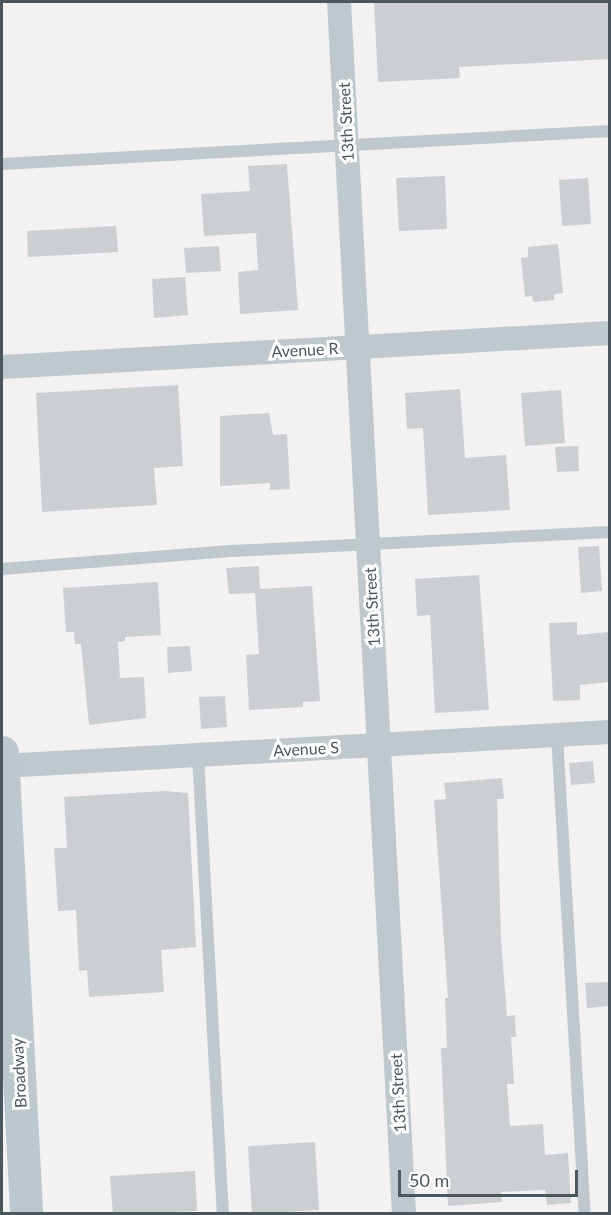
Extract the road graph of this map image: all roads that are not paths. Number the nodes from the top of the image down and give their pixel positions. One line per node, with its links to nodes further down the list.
1 (339, 2): 3 (street, 13th Street)
2 (609, 131): 3 (lane)
3 (347, 146): 4 (lane); 6 (street, 13th Street)
4 (2, 164)
5 (609, 333): 6 (street, Avenue R)
6 (358, 347): 7 (street, Avenue R); 9 (street, 13th Street)
7 (2, 367)
8 (609, 532): 9 (lane)
9 (368, 544): 10 (lane); 13 (street, 13th Street)
10 (2, 569)
11 (609, 732): 12 (street, Avenue S)
12 (557, 735): 13 (street, Avenue S); 21 (lane)
13 (379, 745): 15 (street, Avenue S); 20 (street, 13th Street)
14 (2, 752): 16 (main road, Broadway)
15 (198, 755): 16 (street, Avenue S); 19 (lane)
16 (2, 766): 17 (main road, Broadway)
17 (8, 1012): 18 (main road, Broadway)
18 (26, 1214)
19 (224, 1214)
20 (405, 1214)
21 (585, 1214)

